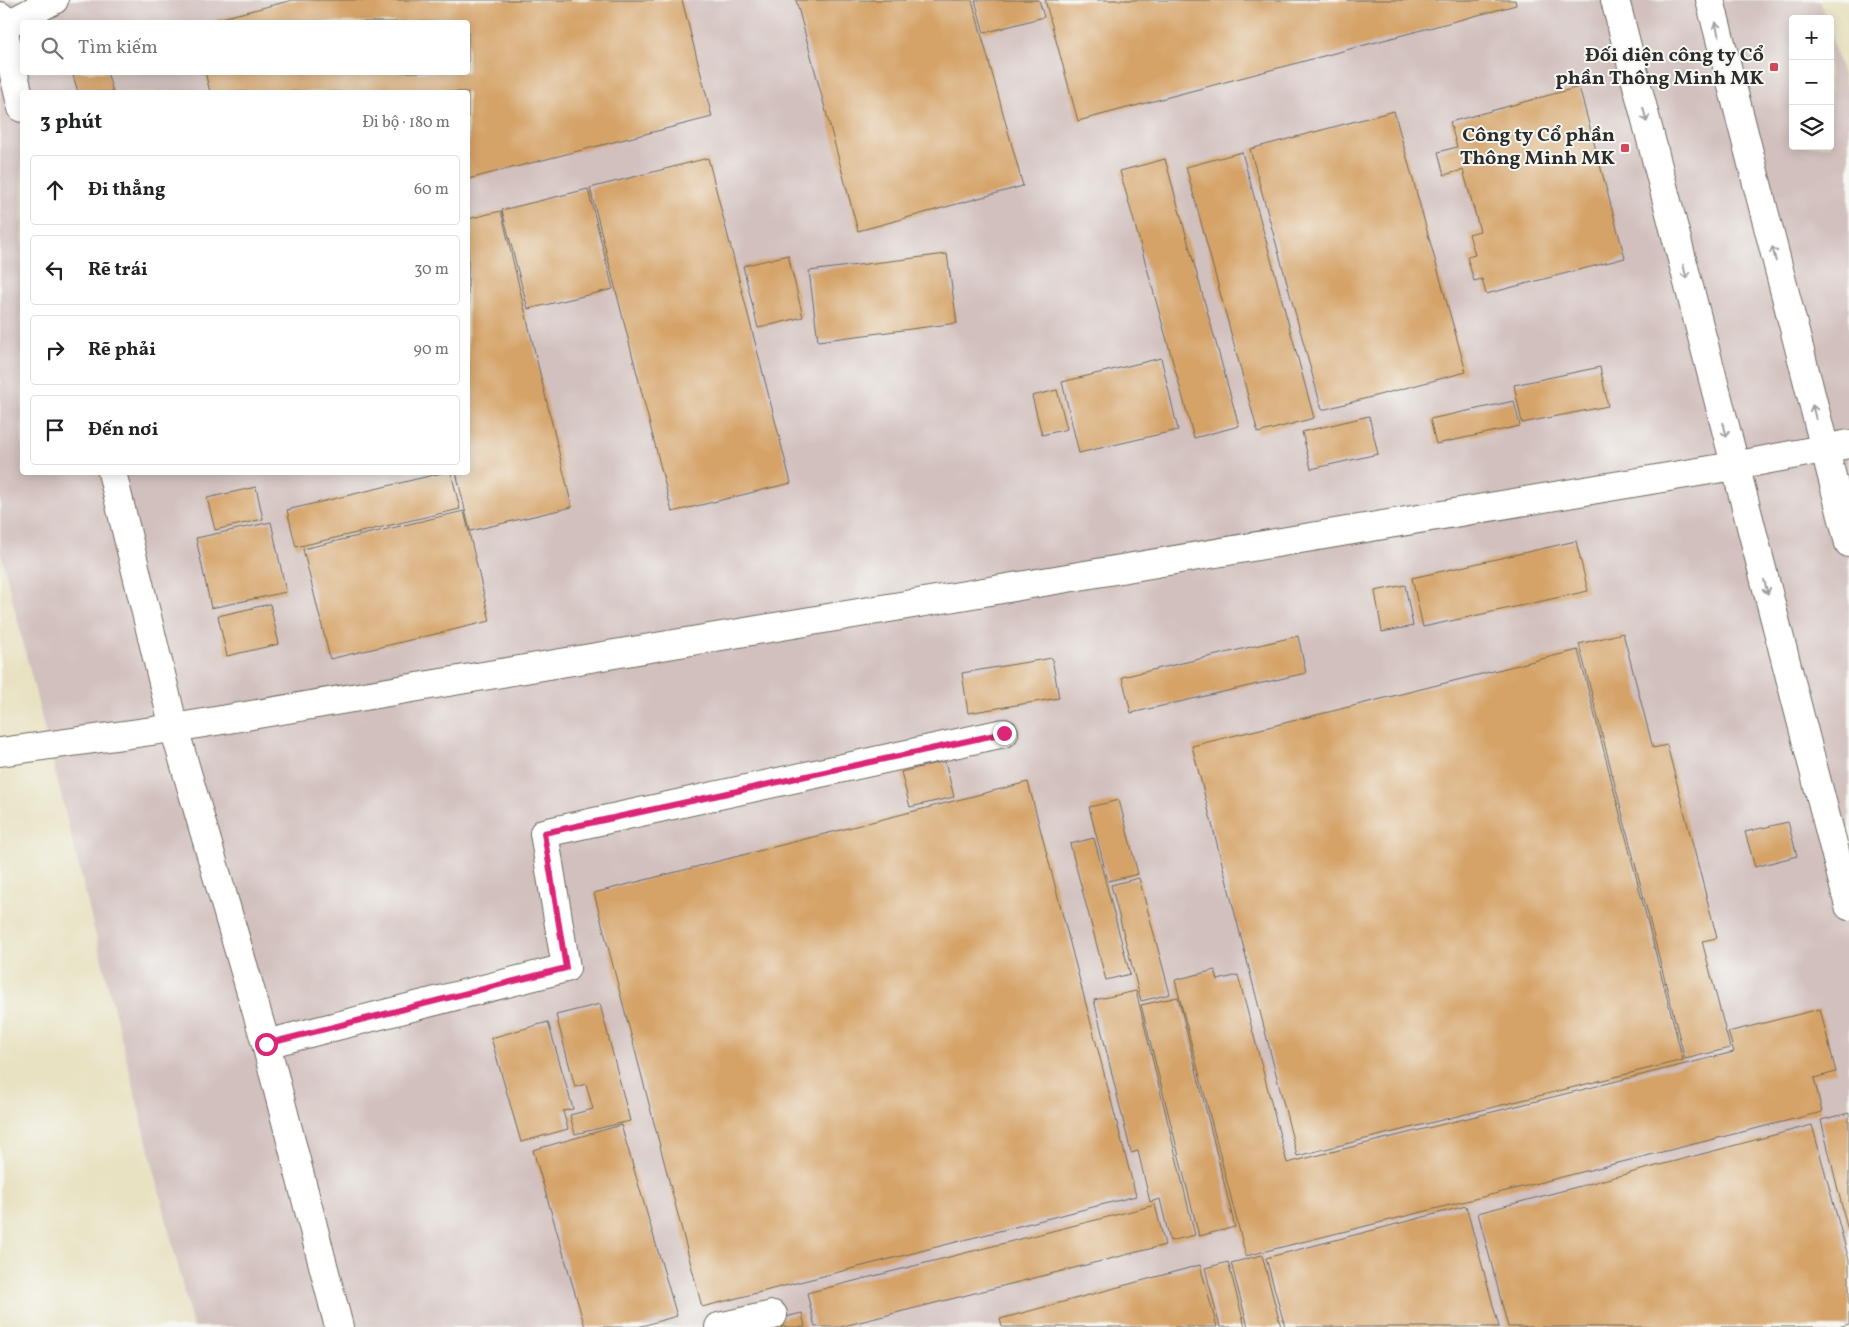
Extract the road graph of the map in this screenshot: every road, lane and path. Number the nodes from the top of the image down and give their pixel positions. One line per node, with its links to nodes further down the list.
1 (54, 0): 4 (street)
2 (1615, 0): 7 (street, one-way to 7)
3 (1710, 0): 6 (street, one-way to 3)
4 (1, 21): 5 (street)
5 (20, 100)
6 (1836, 446): 7 (street); 9 (street)
7 (1734, 466): 10 (street); 13 (street, one-way to 13)
8 (113, 475): 10 (street)
9 (1849, 543)
10 (174, 728): 12 (street); 14 (street)
11 (1004, 733): 14 (street)
12 (0, 752)
13 (1849, 906)
14 (266, 1044): 16 (street)
15 (773, 1315): 17 (street)
16 (339, 1327)
17 (719, 1327)

